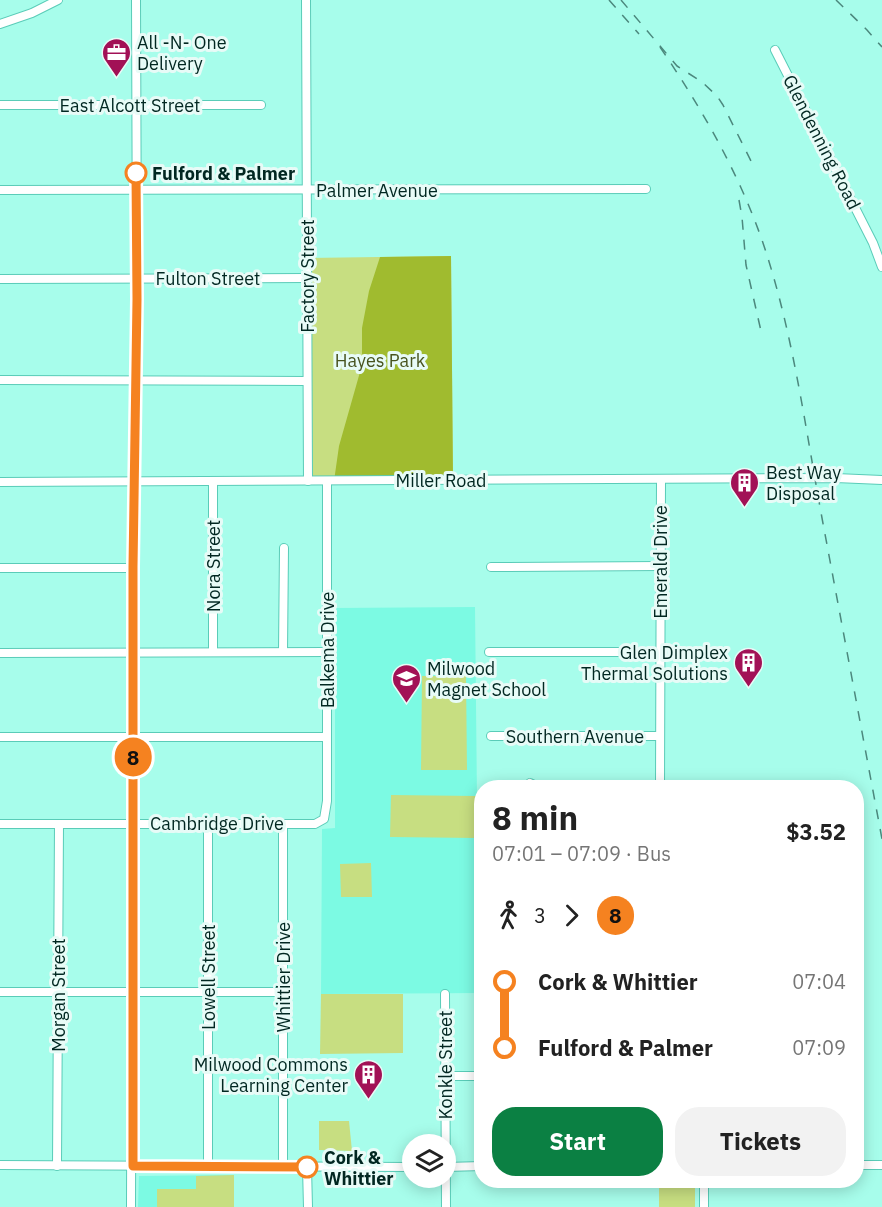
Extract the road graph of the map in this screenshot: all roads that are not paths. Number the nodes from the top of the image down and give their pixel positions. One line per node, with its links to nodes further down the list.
1 (58, 0): 4 (street)
2 (136, 0): 7 (street)
3 (306, 0): 11 (street, Factory Street)
4 (0, 24)
5 (775, 50): 13 (street, Glendenning Road)
6 (0, 105): 7 (street, East Alcott Street)
7 (136, 105): 8 (street, East Alcott Street); 12 (street)
8 (261, 105)
9 (646, 189): 11 (street, Palmer Avenue)
10 (0, 190): 12 (street, Palmer Avenue)
11 (306, 190): 12 (street, Palmer Avenue); 15 (street, Factory Street)
12 (136, 191): 14 (street)
13 (882, 267)
14 (137, 278): 15 (street, Fulton Street); 16 (street, Fulton Street); 18 (street)
15 (307, 278): 19 (street, Factory Street)
16 (0, 279)
17 (0, 380): 18 (street)
18 (136, 381): 19 (street); 22 (street)
19 (307, 381): 24 (street, Factory Street)
20 (661, 480): 21 (street, Miller Road); 25 (street, Miller Road); 28 (street, Emerald Drive)
21 (882, 480)
22 (135, 481): 23 (street, Miller Road); 26 (street, Miller Road); 29 (street)
23 (213, 481): 24 (street, Miller Road); 34 (street, Nora Street)
24 (308, 481): 25 (street, Miller Road)
25 (327, 481): 36 (street, Balkema Drive)
26 (0, 482)
27 (284, 548): 35 (street)
28 (661, 566): 30 (street); 38 (street, Emerald Drive)
29 (133, 567): 31 (street); 33 (street)
30 (491, 567)
31 (0, 568)
32 (0, 652): 33 (street)
33 (133, 652): 34 (street); 39 (street)
34 (213, 652): 35 (street)
35 (283, 652): 36 (street)
36 (327, 652): 43 (street, Balkema Drive)
37 (489, 652): 38 (street)
38 (661, 652): 41 (street, Emerald Drive)
39 (134, 736): 42 (street); 43 (street); 46 (street)
40 (491, 736): 41 (street, Southern Avenue)
41 (660, 736): 44 (street, Emerald Drive)
42 (0, 737)
43 (326, 737): 45 (street, Balkema Drive)
44 (660, 780)
45 (324, 819): 50 (street, Cambridge Drive)
46 (134, 823): 47 (street, Cambridge Drive); 49 (street, Cambridge Drive); 53 (street)
47 (208, 823): 50 (street, Cambridge Drive); 54 (street, Lowell Street)
48 (0, 824): 49 (street, Cambridge Drive)
49 (59, 824): 52 (street, Morgan Street)
50 (283, 824): 55 (street, Whittier Drive)
51 (0, 992): 52 (street)
52 (58, 992): 53 (street); 61 (street, Morgan Street)
53 (133, 992): 54 (street); 62 (street)
54 (208, 992): 55 (street); 66 (street, Lowell Street)
55 (283, 992): 67 (street, Whittier Drive)
56 (445, 994): 57 (street, Konkle Street)
57 (446, 1076): 58 (street); 59 (street, Konkle Street)
58 (474, 1076)
59 (446, 1134)
60 (0, 1166): 61 (street)
61 (57, 1166): 62 (street)
62 (133, 1166): 66 (street); 73 (street)
63 (474, 1166): 70 (street)
64 (864, 1166): 65 (street)
65 (882, 1166)
66 (208, 1167): 67 (street)
67 (283, 1167): 68 (street)
68 (307, 1167): 69 (street); 74 (street)
69 (402, 1167)
70 (456, 1167)
71 (446, 1188): 75 (street, Konkle Street)
72 (704, 1188): 76 (street)
73 (132, 1207)
74 (308, 1207)
75 (446, 1207)
76 (704, 1207)

